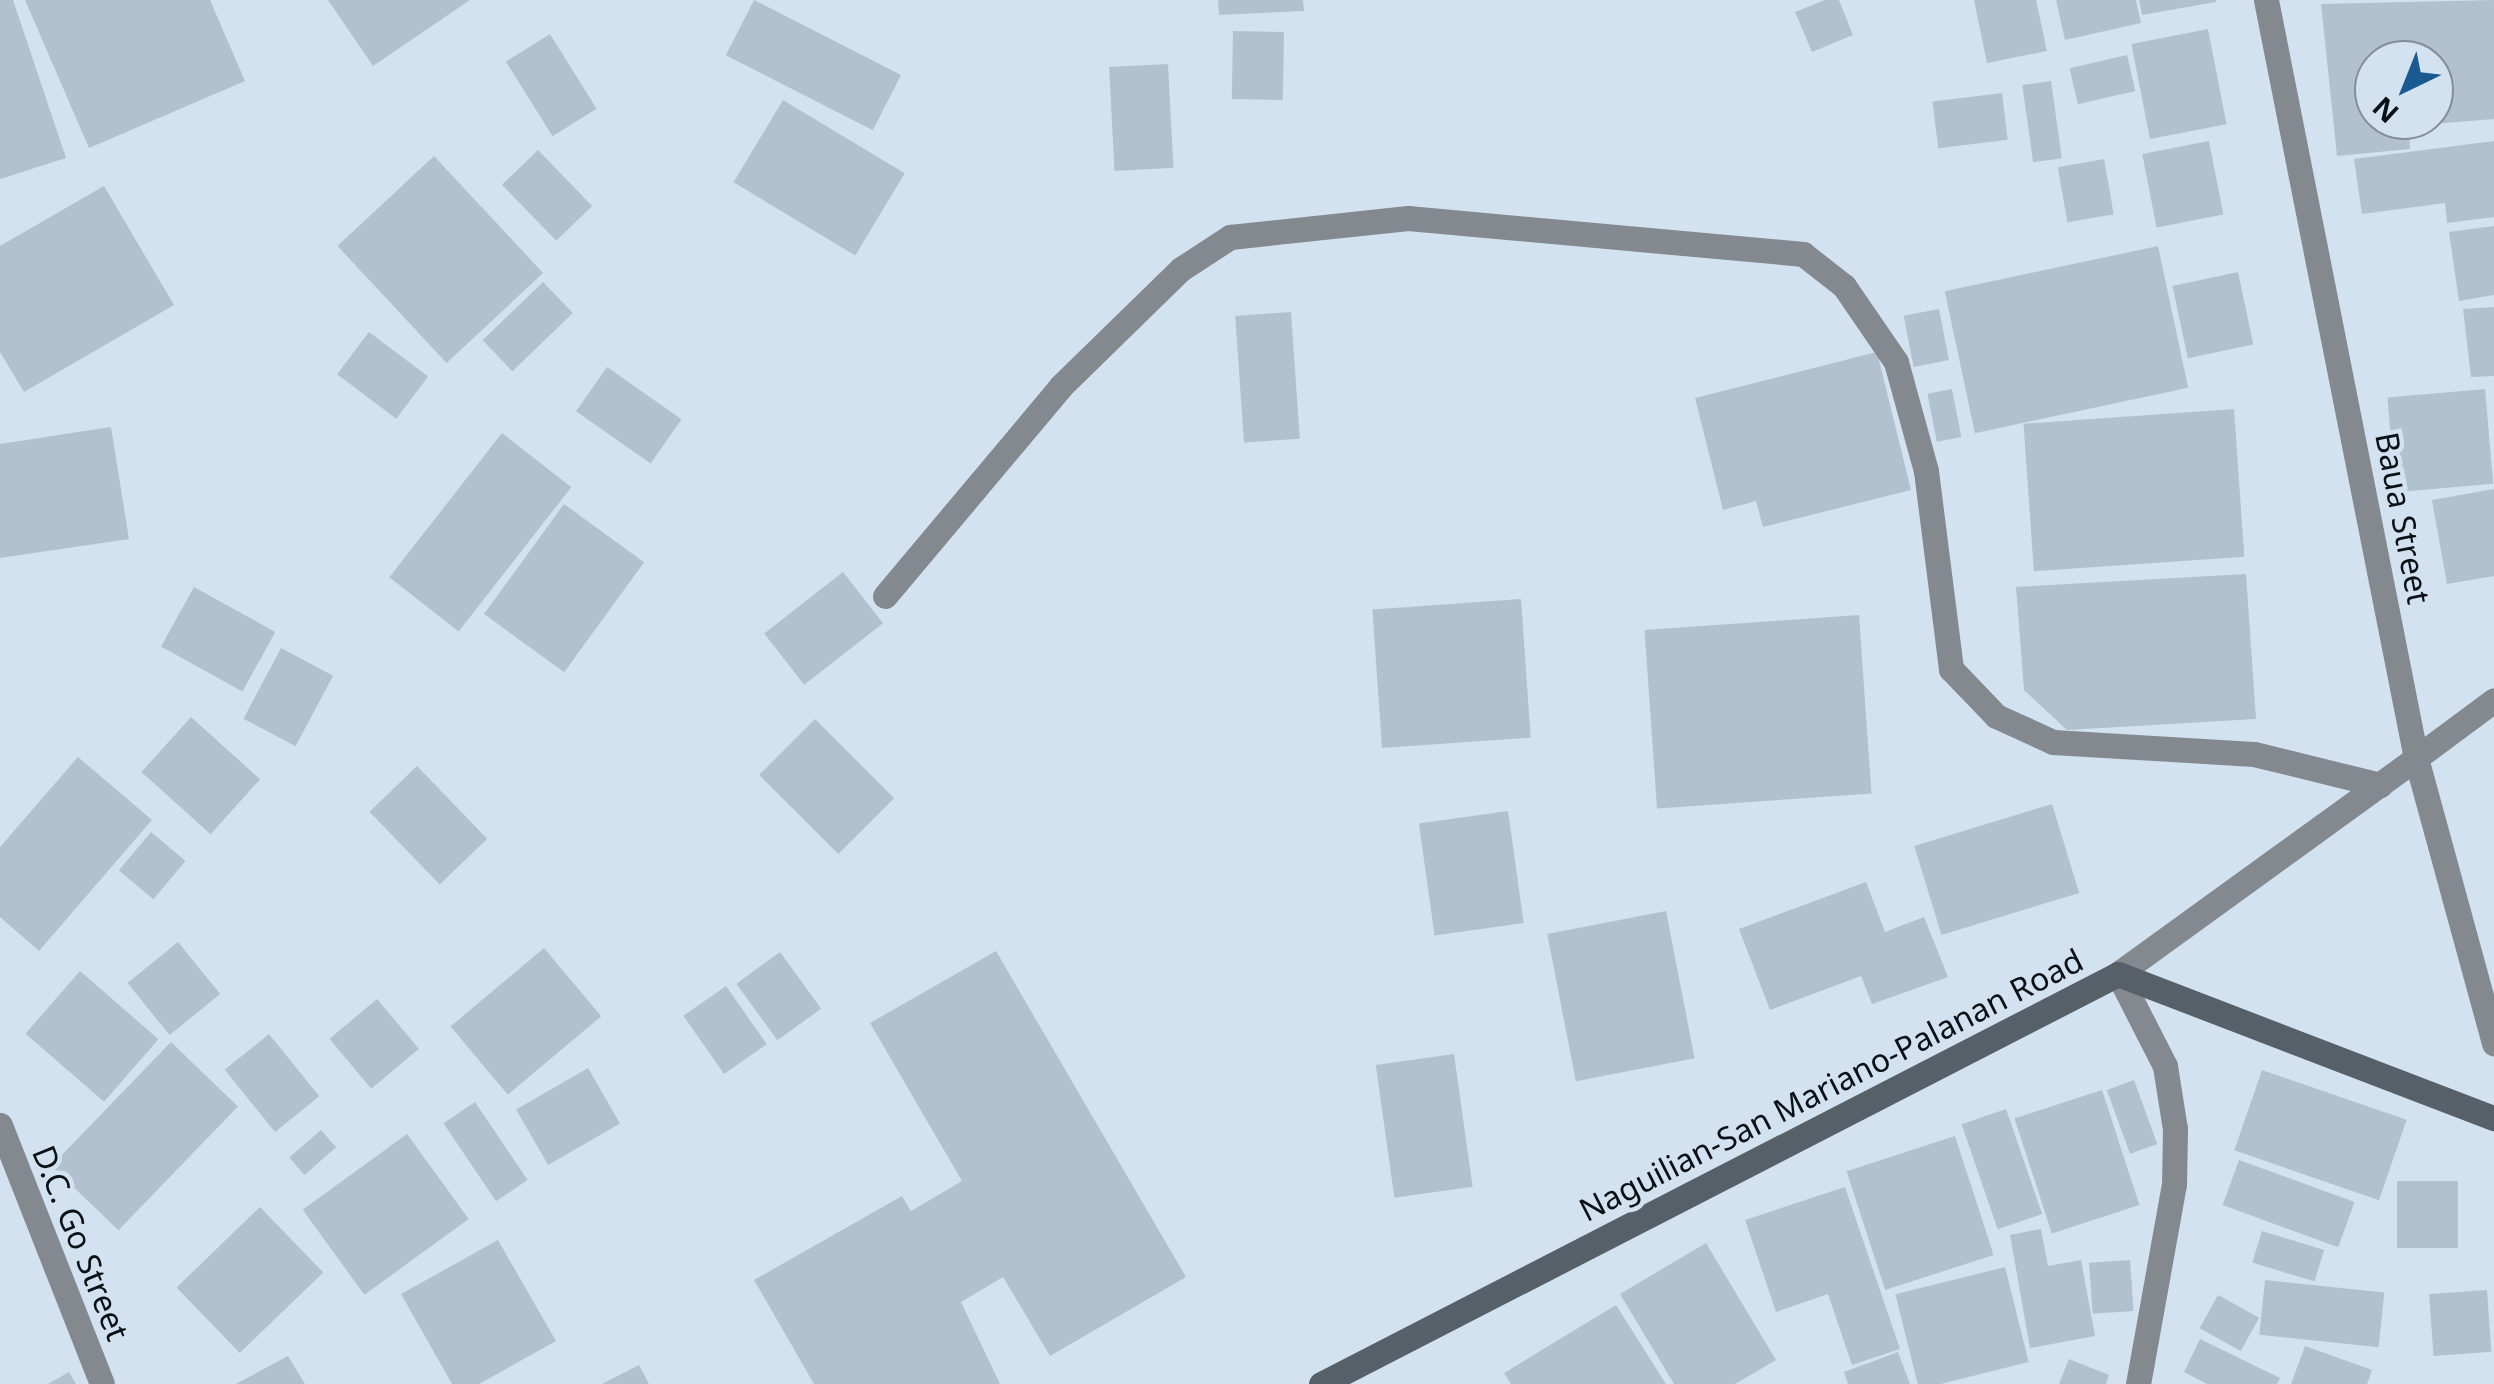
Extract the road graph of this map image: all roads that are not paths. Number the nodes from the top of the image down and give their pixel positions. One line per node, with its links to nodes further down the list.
1 (2266, 0): 4 (street, Baua Street)
2 (885, 596): 5 (street)
3 (2494, 700): 4 (street)
4 (2416, 758): 5 (street); 7 (street, Baua Street)
5 (2380, 786): 6 (street)
6 (2118, 974): 8 (main road, Naguilian-San Mariano-Palanan Road); 11 (main road, Naguilian-San Mariano-Palanan Road); 12 (street)
7 (2494, 1044)
8 (2494, 1118)
9 (0, 1125): 10 (street, D.C. Go Street)
10 (102, 1384)
11 (1321, 1384)
12 (2138, 1384)

